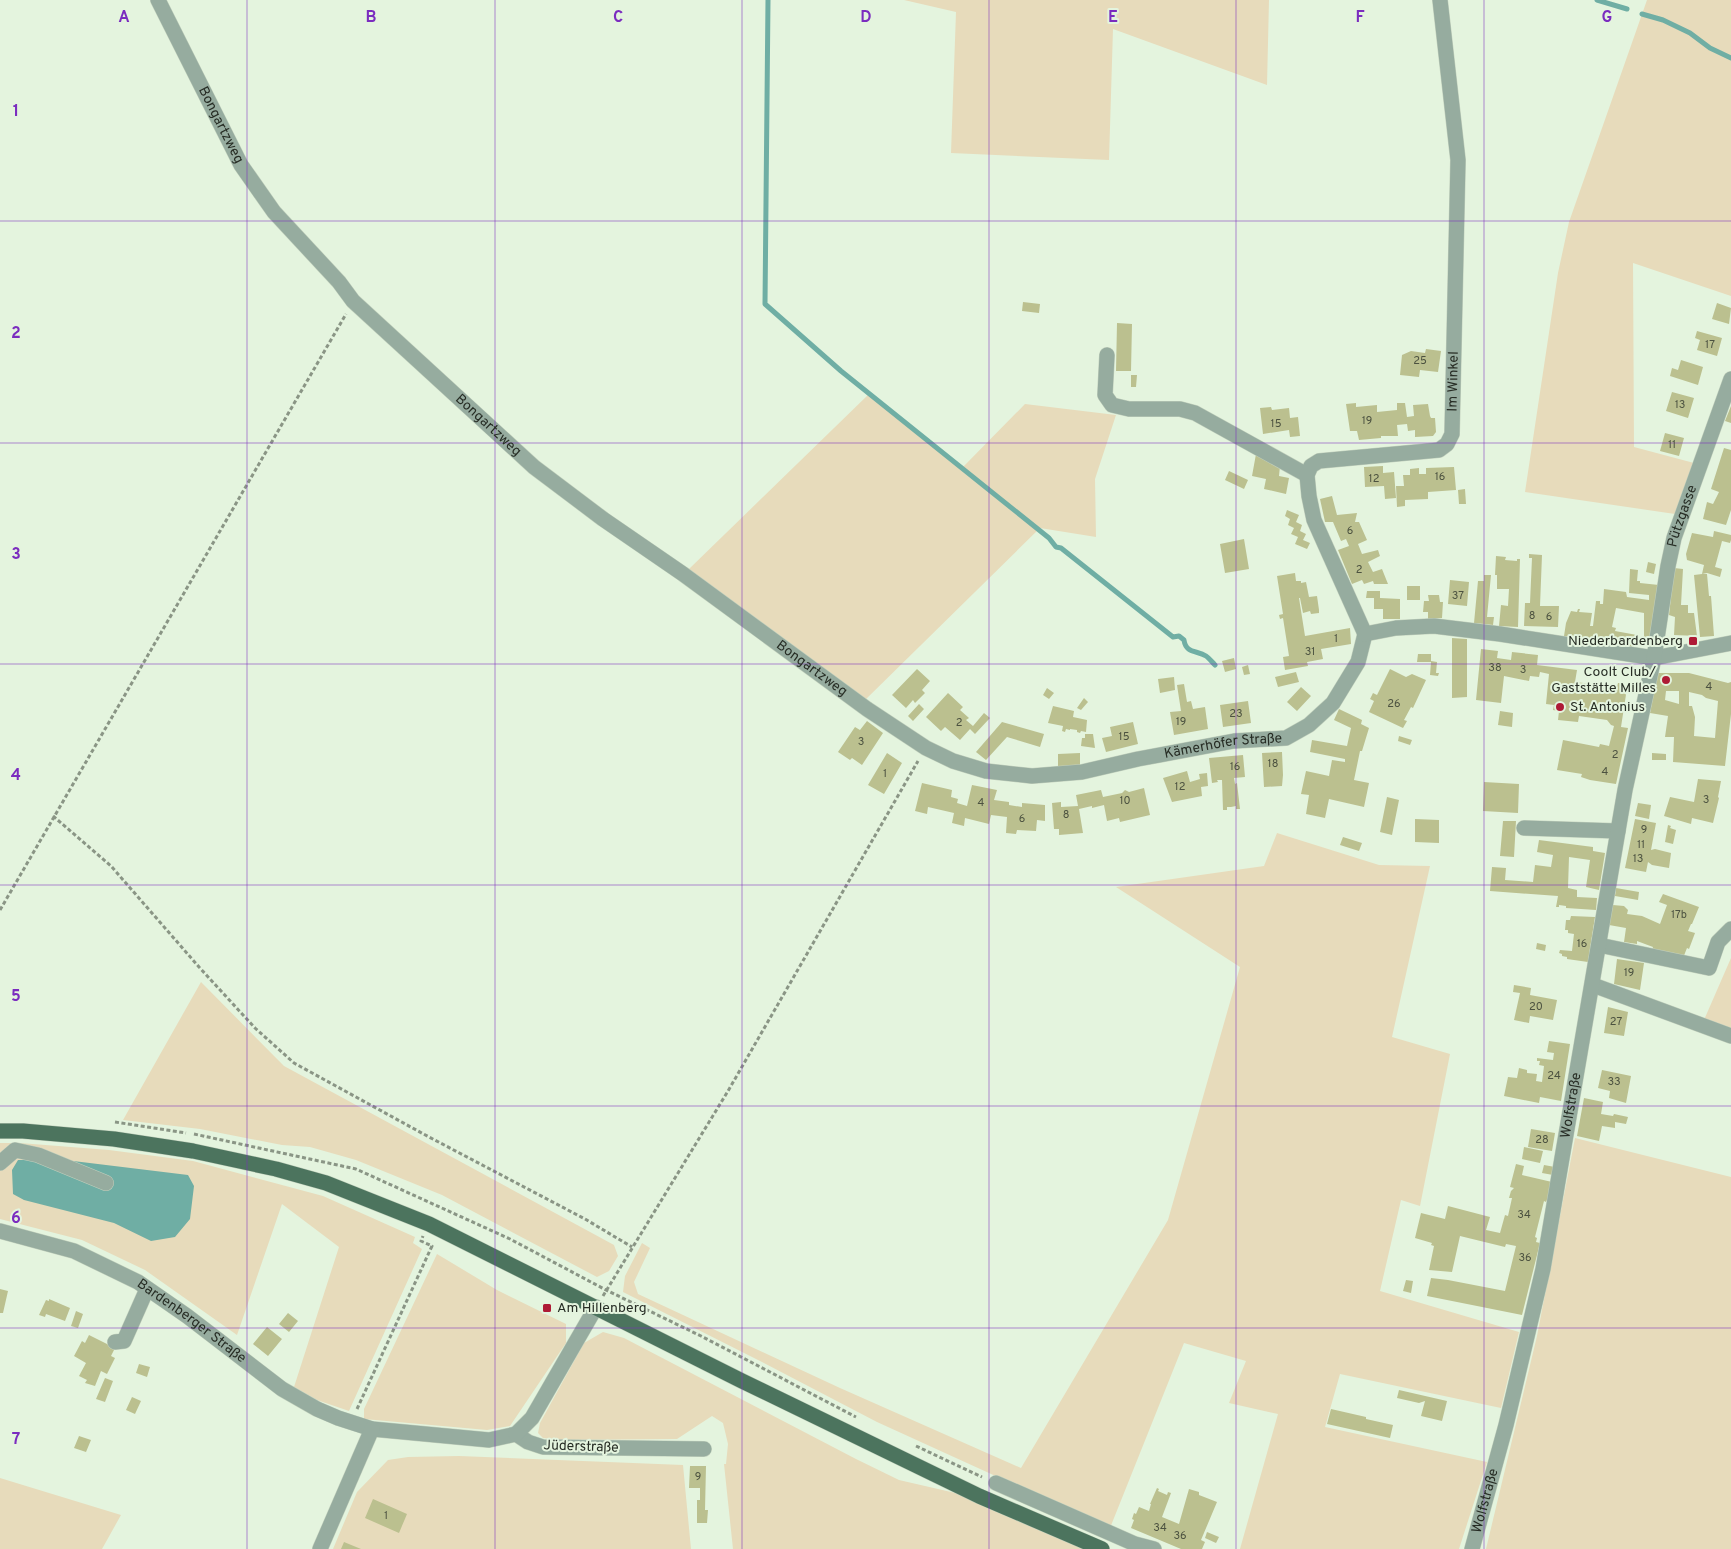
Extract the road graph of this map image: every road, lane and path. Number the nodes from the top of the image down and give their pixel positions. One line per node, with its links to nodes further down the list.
1 (158, 0): 3 (street, Bongartzweg)
2 (1440, 0): 6 (street, Im Winkel)
3 (353, 302): 10 (street, Bongartzweg); 11 (path)
4 (1106, 355): 6 (street)
5 (1731, 379): 9 (street, Pützgasse)
6 (1307, 475): 7 (street)
7 (1365, 634): 9 (street); 10 (street, Kämerhöfer Straße)
8 (1731, 643): 9 (street)
9 (1654, 658): 13 (street, Wolfstraße)
10 (926, 748): 24 (path)
11 (54, 816): 14 (path); 24 (path)
12 (1524, 828): 13 (street)
13 (1618, 831): 16 (street, Wolfstraße)
14 (0, 910)
15 (1731, 929): 16 (street)
16 (1599, 945): 17 (street, Wolfstraße)
17 (1592, 986): 18 (street); 39 (street, Wolfstraße)
18 (1731, 1036)
19 (0, 1132): 22 (main road)
20 (0, 1163): 21 (street)
21 (106, 1183)
22 (429, 1224): 26 (path); 27 (main road); 30 (path)
23 (0, 1231): 25 (street, Bardenberger Straße)
24 (632, 1246): 26 (path)
25 (147, 1289): 28 (street); 30 (street, Bardenberger Straße)
26 (606, 1290): 29 (path)
27 (596, 1306): 32 (street); 36 (main road)
28 (115, 1342)
29 (859, 1419)
30 (350, 1423): 31 (street, Bardenberger Straße)
31 (372, 1429): 32 (street); 37 (street)
32 (516, 1434): 34 (street, Jüderstraße)
33 (911, 1444): 35 (path)
34 (704, 1449)
35 (996, 1483): 38 (street)
36 (1098, 1548)
37 (320, 1549)
38 (1154, 1549)
39 (1472, 1549)

